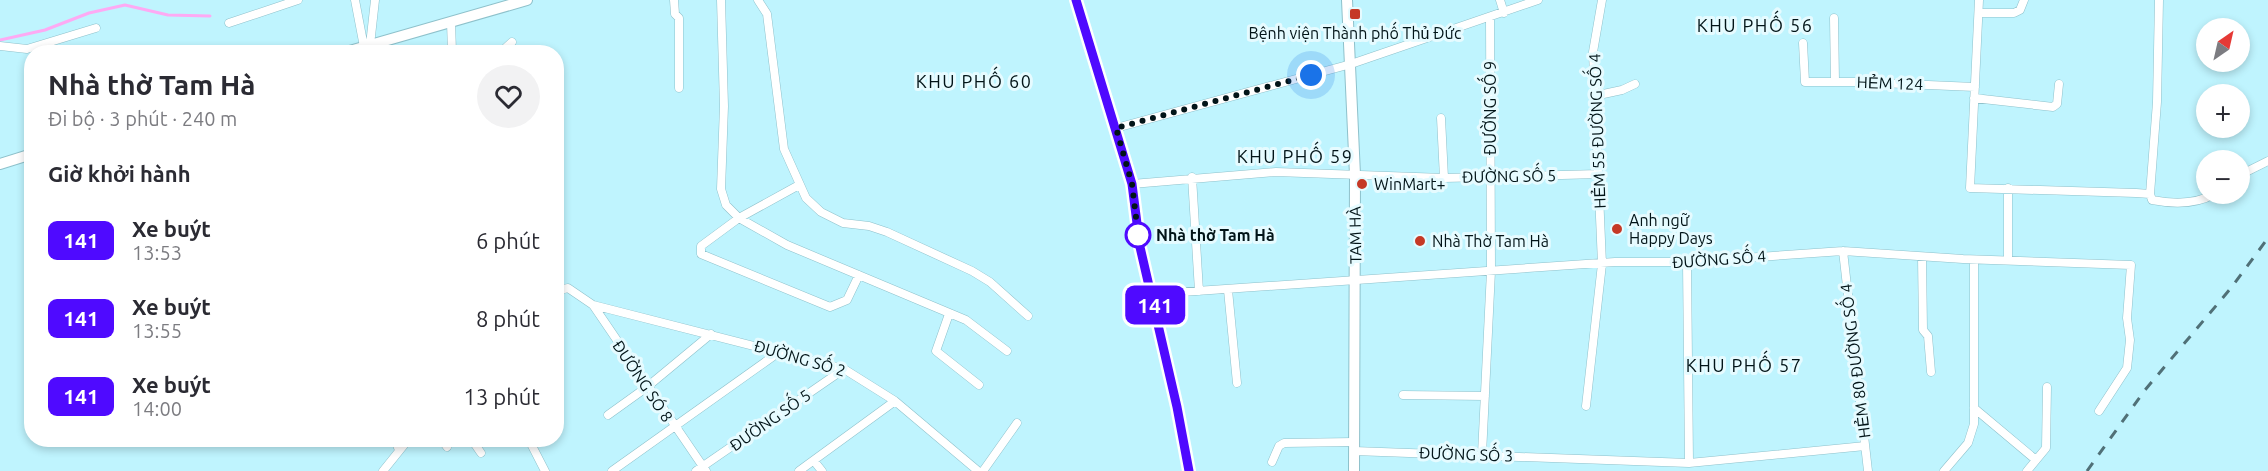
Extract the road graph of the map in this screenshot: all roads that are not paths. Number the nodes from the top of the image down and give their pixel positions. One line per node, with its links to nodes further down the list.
1 (298, 0): 21 (street)
2 (355, 0): 26 (street)
3 (375, 0): 27 (street)
4 (524, 0): 20 (main road)
5 (674, 0): 38 (street)
6 (721, 0): 57 (street)
7 (758, 0): 53 (street)
8 (1076, 0): 42 (main road)
9 (1347, 0): 33 (main road, TAM HÀ)
10 (1500, 0): 16 (street)
11 (1538, 0): 16 (street)
12 (1602, 0): 39 (street, HẺM 55 ĐƯỜNG SỐ 4)
13 (1980, 0): 17 (street)
14 (2024, 0): 17 (street)
15 (2159, 0): 55 (street)
16 (1504, 13): 18 (street)
17 (1979, 13): 37 (street)
18 (1490, 17): 33 (street); 50 (street, ĐƯỜNG SỐ 9)
19 (1834, 18): 34 (street)
20 (452, 22): 28 (main road); 29 (street)
21 (229, 23)
22 (96, 28): 25 (street)
23 (512, 42): 30 (street)
24 (1803, 43): 34 (street, HẺM 124)
25 (40, 45)
26 (367, 45)
27 (367, 45)
28 (371, 45)
29 (452, 45)
30 (509, 45)
31 (0, 46): 32 (street)
32 (24, 49)
33 (1351, 63): 42 (street); 48 (main road, TAM HÀ)
34 (1835, 82): 37 (street, HẺM 124)
35 (1635, 84): 39 (street)
36 (2059, 84): 40 (street)
37 (1975, 87): 40 (street)
38 (679, 88)
39 (1594, 96): 47 (street, HẺM 55 ĐƯỜNG SỐ 4)
40 (1974, 98): 54 (street)
41 (1441, 117): 51 (street)
42 (1116, 128): 52 (main road)
43 (24, 156): 45 (main road)
44 (2268, 160): 46 (street)
45 (0, 164)
46 (2250, 170)
47 (1599, 174): 50 (street, ĐƯỜNG SỐ 5); 63 (street, HẺM 55 ĐƯỜNG SỐ 4)
48 (1355, 175): 49 (street, ĐƯỜNG SỐ 5); 51 (street, ĐƯỜNG SỐ 5); 66 (main road, TAM HÀ)
49 (1192, 177): 52 (street, ĐƯỜNG SỐ 5); 69 (street)
50 (1491, 177): 51 (street, ĐƯỜNG SỐ 5); 64 (street, ĐƯỜNG SỐ 9)
51 (1444, 178)
52 (1132, 184): 70 (main road)
53 (799, 185): 57 (street); 73 (street)
54 (2008, 188): 55 (street); 61 (street)
55 (2150, 194): 56 (street)
56 (2196, 201)
57 (739, 218): 65 (street); 65 (street)
58 (1842, 251): 59 (street, ĐƯỜNG SỐ 4); 62 (street, ĐƯỜNG SỐ 4); 92 (street, HẺM 80 ĐƯỜNG SỐ 4)
59 (1922, 256): 60 (street, ĐƯỜNG SỐ 4); 78 (street)
60 (1974, 260): 61 (street, ĐƯỜNG SỐ 4); 87 (street)
61 (2008, 260): 88 (street, ĐƯỜNG SỐ 4)
62 (1687, 262): 63 (street, ĐƯỜNG SỐ 4); 104 (street)
63 (1602, 264): 64 (street, ĐƯỜNG SỐ 4); 86 (street, HẺM 55 ĐƯỜNG SỐ 4)
64 (1491, 271): 66 (street, ĐƯỜNG SỐ 4); 84 (street, ĐƯỜNG SỐ 9)
65 (858, 275): 72 (street)
66 (1356, 281): 68 (street, ĐƯỜNG SỐ 4); 97 (main road, TAM HÀ)
67 (564, 289): 71 (street, ĐƯỜNG SÓ 8)
68 (1228, 290): 69 (street, ĐƯỜNG SỐ 4); 79 (street)
69 (1199, 291): 70 (street, ĐƯỜNG SỐ 4)
70 (1153, 294): 113 (main road)
71 (593, 305): 74 (street, ĐƯỜNG SỐ 2); 81 (street, ĐƯỜNG SÓ 8)
72 (949, 314): 76 (street); 80 (street)
73 (1028, 316)
74 (711, 334): 75 (street, ĐƯỜNG SỐ 2); 81 (street)
75 (777, 350): 77 (street, ĐƯỜNG SỐ 2); 91 (street)
76 (1007, 351)
77 (844, 369): 85 (street, ĐƯỜNG SỐ 2); 106 (street, ĐƯỜNG SỐ 5)
78 (1931, 372)
79 (1237, 383)
80 (979, 385)
81 (647, 387): 89 (street); 91 (street, ĐƯỜNG SÓ 8)
82 (2047, 387): 101 (street)
83 (1403, 395): 84 (street)
84 (1485, 396): 100 (street, ĐƯỜNG SỐ 9)
85 (895, 401): 102 (street); 107 (street, ĐƯỜNG SỐ 2)
86 (1586, 406)
87 (1974, 408): 101 (street); 116 (street)
88 (2099, 411)
89 (608, 415)
90 (1017, 423): 112 (street)
91 (674, 426): 106 (street, ĐƯỜNG SÓ 8); 109 (street)
92 (1865, 446): 104 (street, ĐƯỜNG SỐ 3); 115 (street, HẺM 80 ĐƯỜNG SỐ 4)
93 (398, 447): 98 (street)
94 (402, 447): 98 (street)
95 (477, 447): 99 (street)
96 (533, 447): 108 (street)
97 (1354, 447): 100 (street, ĐƯỜNG SỐ 3); 103 (street, ĐƯỜNG SỐ 3); 114 (main road, TAM HÀ)
98 (399, 450): 105 (street)
99 (481, 453)
100 (1482, 454): 104 (street, ĐƯỜNG SỐ 3)
101 (2036, 460): 117 (street)
102 (814, 461): 110 (street); 111 (street)
103 (1272, 462)
104 (1689, 463)
105 (385, 470)
106 (701, 470)
107 (974, 470)
108 (545, 471)
109 (612, 471)
110 (799, 471)
111 (822, 471)
112 (983, 471)
113 (1189, 471)
114 (1354, 471)
115 (1868, 471)
116 (1944, 471)
117 (2027, 471)

